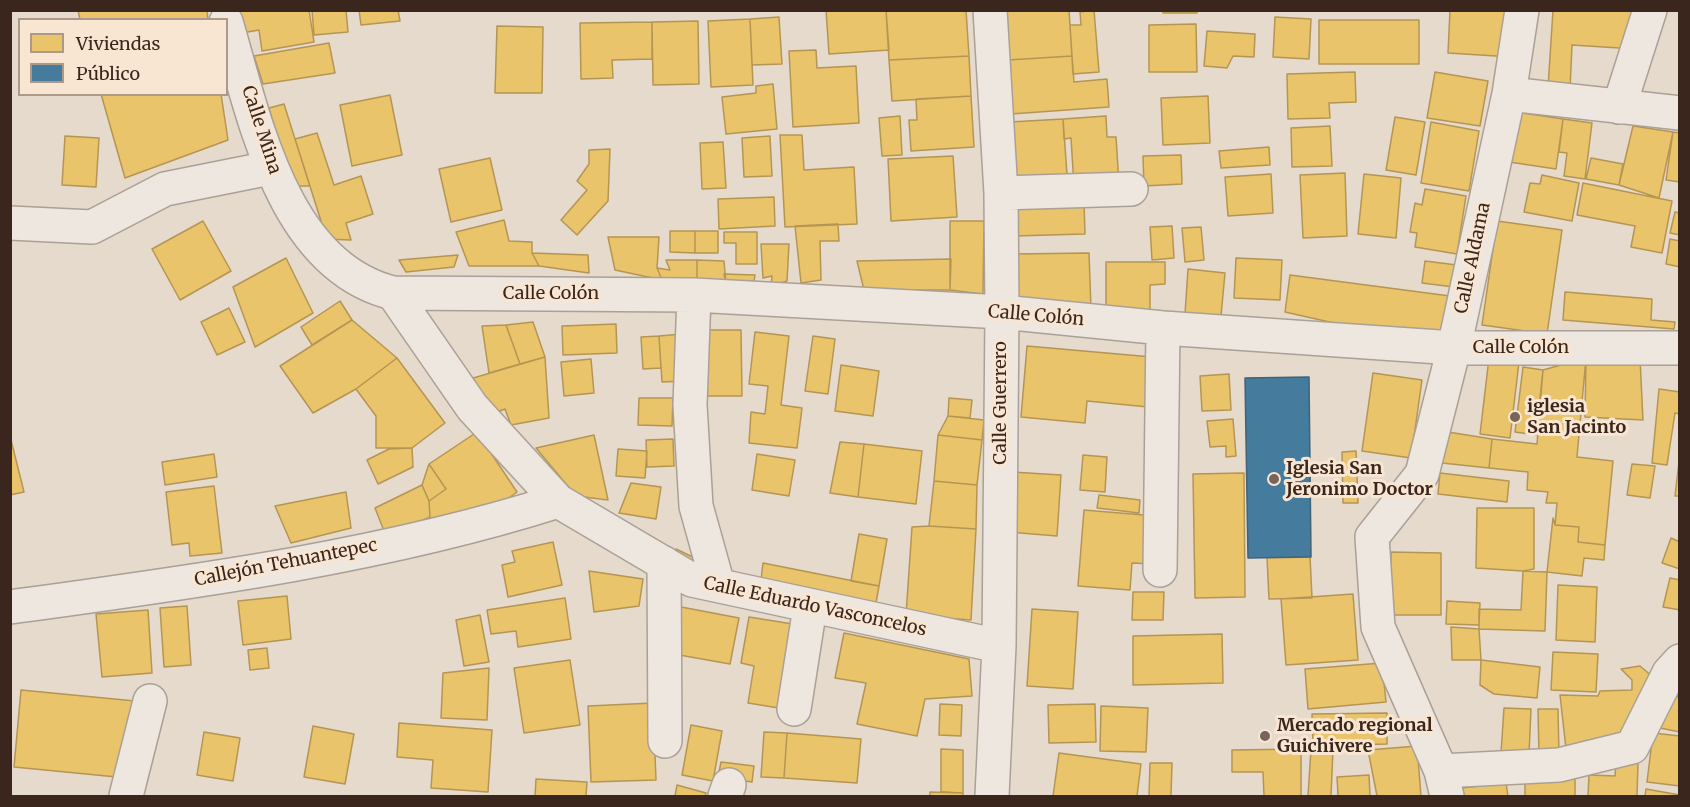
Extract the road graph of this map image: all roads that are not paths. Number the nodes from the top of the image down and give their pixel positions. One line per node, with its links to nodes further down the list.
1 (990, 10): 10 (street, Calle Guerrero)
2 (1522, 10): 5 (street, Calle Aldama)
3 (1650, 10): 6 (street)
4 (228, 28): 8 (street, Calle Mina)
5 (1509, 94): 6 (street); 16 (street, Calle Aldama)
6 (1619, 106): 7 (street)
7 (1680, 113)
8 (270, 168): 11 (street); 12 (street, Calle Mina)
9 (1131, 189): 10 (street)
10 (1001, 193): 14 (street, Calle Guerrero)
11 (10, 223)
12 (393, 293): 13 (street, Calle Colón); 18 (street, Calle Eduardo Vasconcelos)
13 (694, 295): 14 (street, Calle Colón); 21 (street)
14 (1002, 312): 15 (street, Calle Colón); 24 (street, Calle Guerrero)
15 (1163, 328): 16 (street, Calle Colón); 20 (street)
16 (1454, 348): 17 (street, Calle Colón); 29 (street, Calle Aldama)
17 (1680, 348)
18 (558, 501): 19 (street, Calle Eduardo Vasconcelos); 23 (street, Callejón Tehuantepec)
19 (664, 564): 21 (street, Calle Eduardo Vasconcelos); 28 (street)
20 (1160, 570)
21 (718, 585): 22 (street, Calle Eduardo Vasconcelos)
22 (810, 606): 24 (street, Calle Eduardo Vasconcelos); 27 (street)
23 (10, 607)
24 (999, 646): 31 (street, Calle Guerrero)
25 (1680, 661): 29 (street)
26 (150, 701): 30 (street)
27 (794, 709)
28 (665, 741)
29 (1444, 784)
30 (126, 796)
31 (992, 796)

